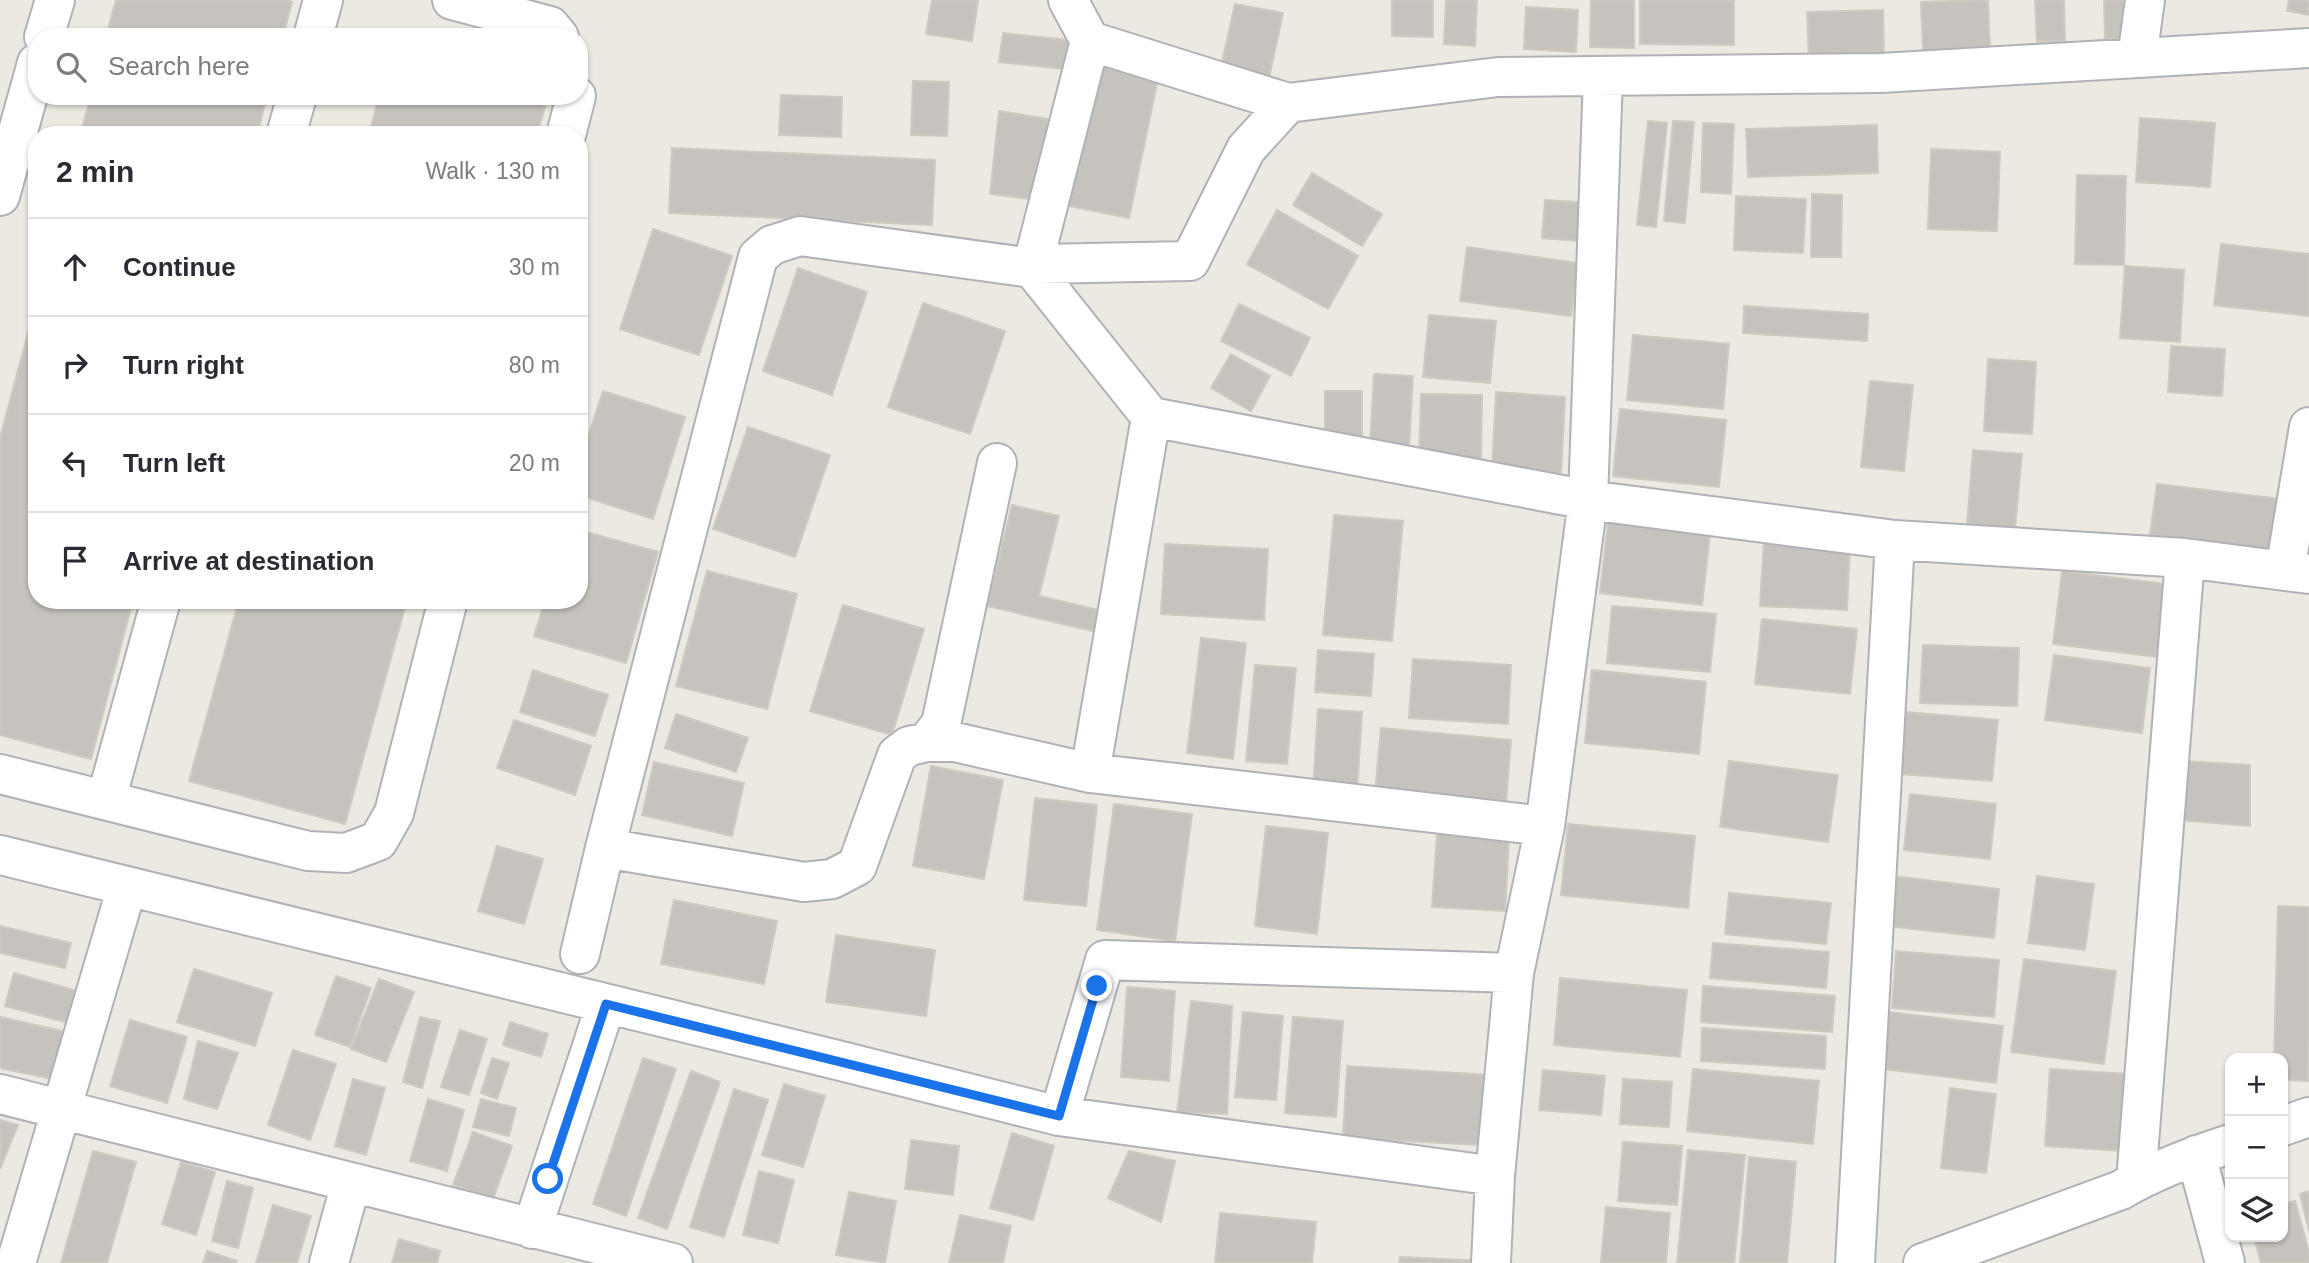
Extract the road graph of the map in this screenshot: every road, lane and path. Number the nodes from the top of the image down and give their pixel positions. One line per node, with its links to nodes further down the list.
1 (55, 0): 6 (street)
2 (323, 0): 7 (street)
3 (452, 0): 8 (street)
4 (1068, 0): 9 (street)
5 (2145, 0): 11 (street)
6 (47, 28)
7 (315, 28)
8 (552, 28)
9 (1090, 41): 14 (street); 20 (street)
10 (2309, 48): 11 (street)
11 (2137, 58): 12 (street)
12 (1603, 75): 14 (street); 24 (street)
13 (21, 82): 19 (street)
14 (1288, 103): 20 (street)
15 (294, 105): 17 (street)
16 (574, 105): 18 (street)
17 (289, 126)
18 (568, 126)
19 (0, 196)
20 (1032, 268): 21 (street); 35 (street)
21 (1151, 417): 24 (street); 31 (street)
22 (2309, 428): 27 (street)
23 (998, 463): 30 (street)
24 (1588, 500): 25 (street); 34 (street)
25 (1895, 540): 26 (street); 55 (street)
26 (2185, 558): 27 (street); 48 (street)
27 (2297, 572)
28 (159, 609): 33 (street)
29 (446, 609): 33 (street)
30 (927, 742): 31 (street); 35 (street)
31 (1090, 773): 34 (street)
32 (0, 774): 33 (street)
33 (106, 800)
34 (1545, 826): 39 (street)
35 (605, 848): 38 (street)
36 (0, 855): 37 (street)
37 (127, 887): 40 (street); 42 (street)
38 (580, 954)
39 (1514, 973): 43 (street); 47 (street)
40 (606, 1004): 43 (street); 50 (street)
41 (0, 1094): 42 (street)
42 (61, 1110): 49 (street); 51 (street)
43 (1059, 1116): 47 (street)
44 (2309, 1118): 45 (street)
45 (2288, 1124)
46 (2213, 1150): 48 (street); 57 (street)
47 (1495, 1176): 54 (street)
48 (2136, 1181): 56 (street)
49 (351, 1183): 50 (street); 52 (street)
50 (532, 1229): 53 (street)
51 (16, 1263)
52 (329, 1263)
53 (673, 1263)
54 (1491, 1263)
55 (1855, 1263)
56 (1923, 1263)
57 (2225, 1263)

